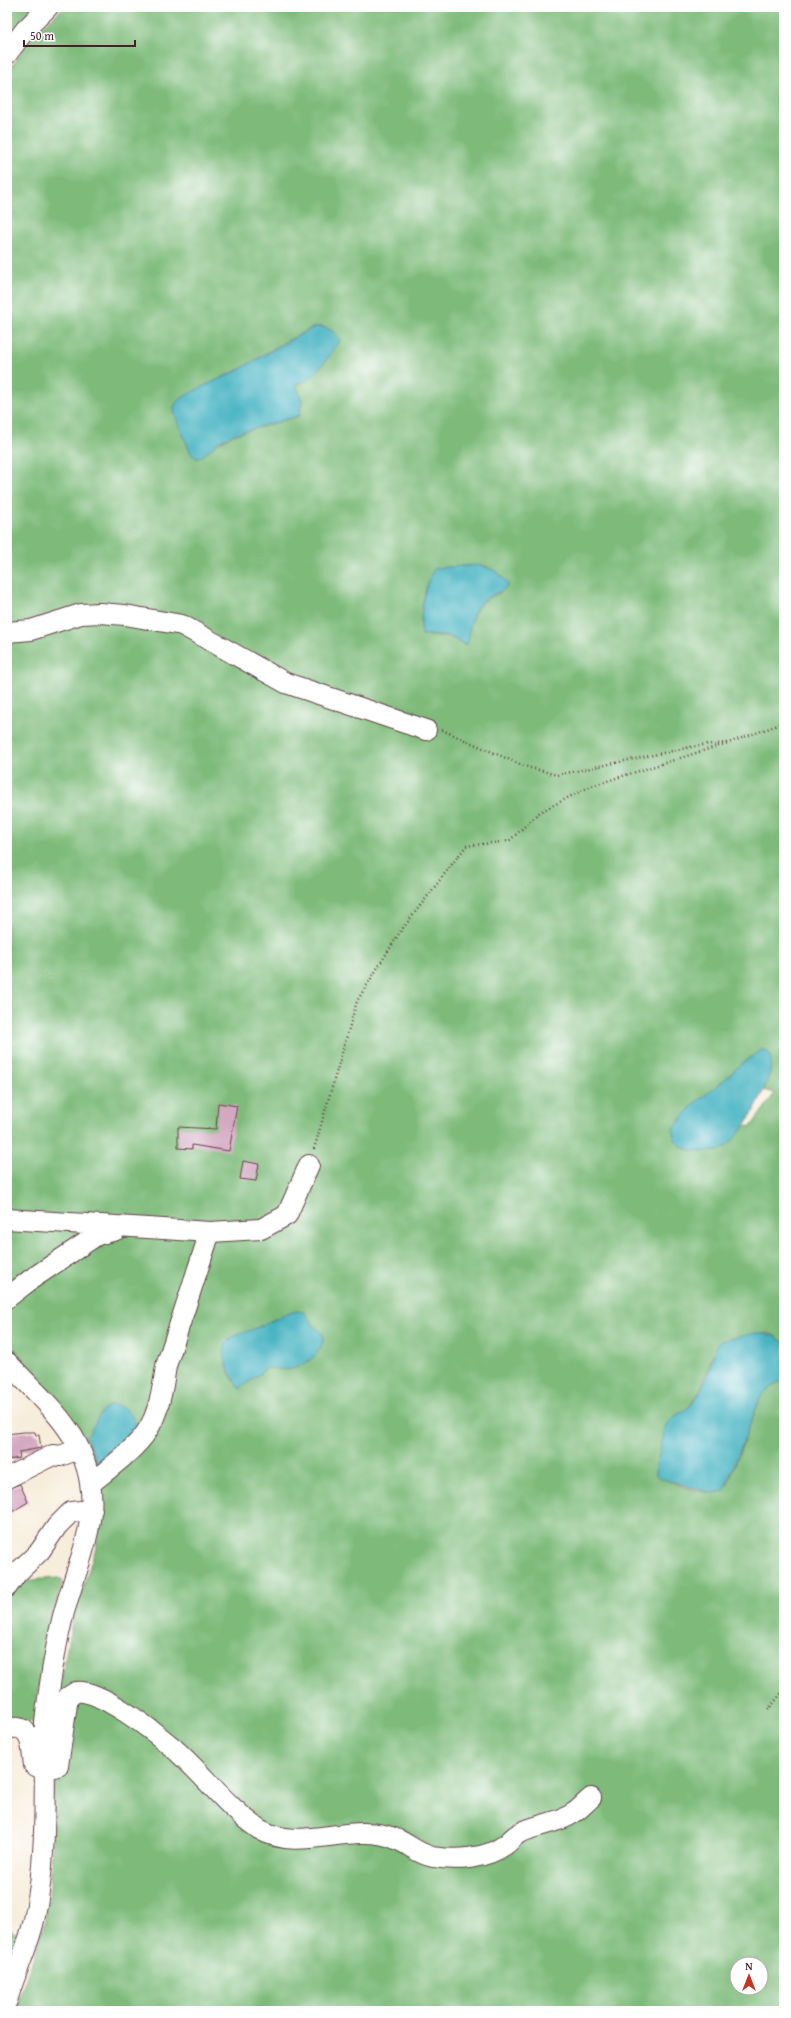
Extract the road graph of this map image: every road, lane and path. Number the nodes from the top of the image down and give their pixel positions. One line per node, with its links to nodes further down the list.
1 (48, 7): 2 (street)
2 (7, 54)
3 (7, 632): 5 (street)
4 (784, 714): 6 (path)
5 (426, 730): 6 (path)
6 (728, 743): 7 (path)
7 (309, 1165): 10 (street)
8 (7, 1219): 9 (street)
9 (130, 1226): 10 (street); 11 (street)
10 (210, 1232): 15 (street)
11 (7, 1298)
12 (7, 1362): 13 (street)
13 (79, 1449): 14 (street); 15 (street)
14 (7, 1478)
15 (90, 1484): 16 (street)
16 (92, 1510): 17 (street); 21 (street)
17 (7, 1587)
18 (784, 1690): 19 (path)
19 (768, 1710)
20 (7, 1729): 21 (street)
21 (44, 1770): 22 (street); 23 (street)
22 (591, 1798)
23 (7, 2001)

